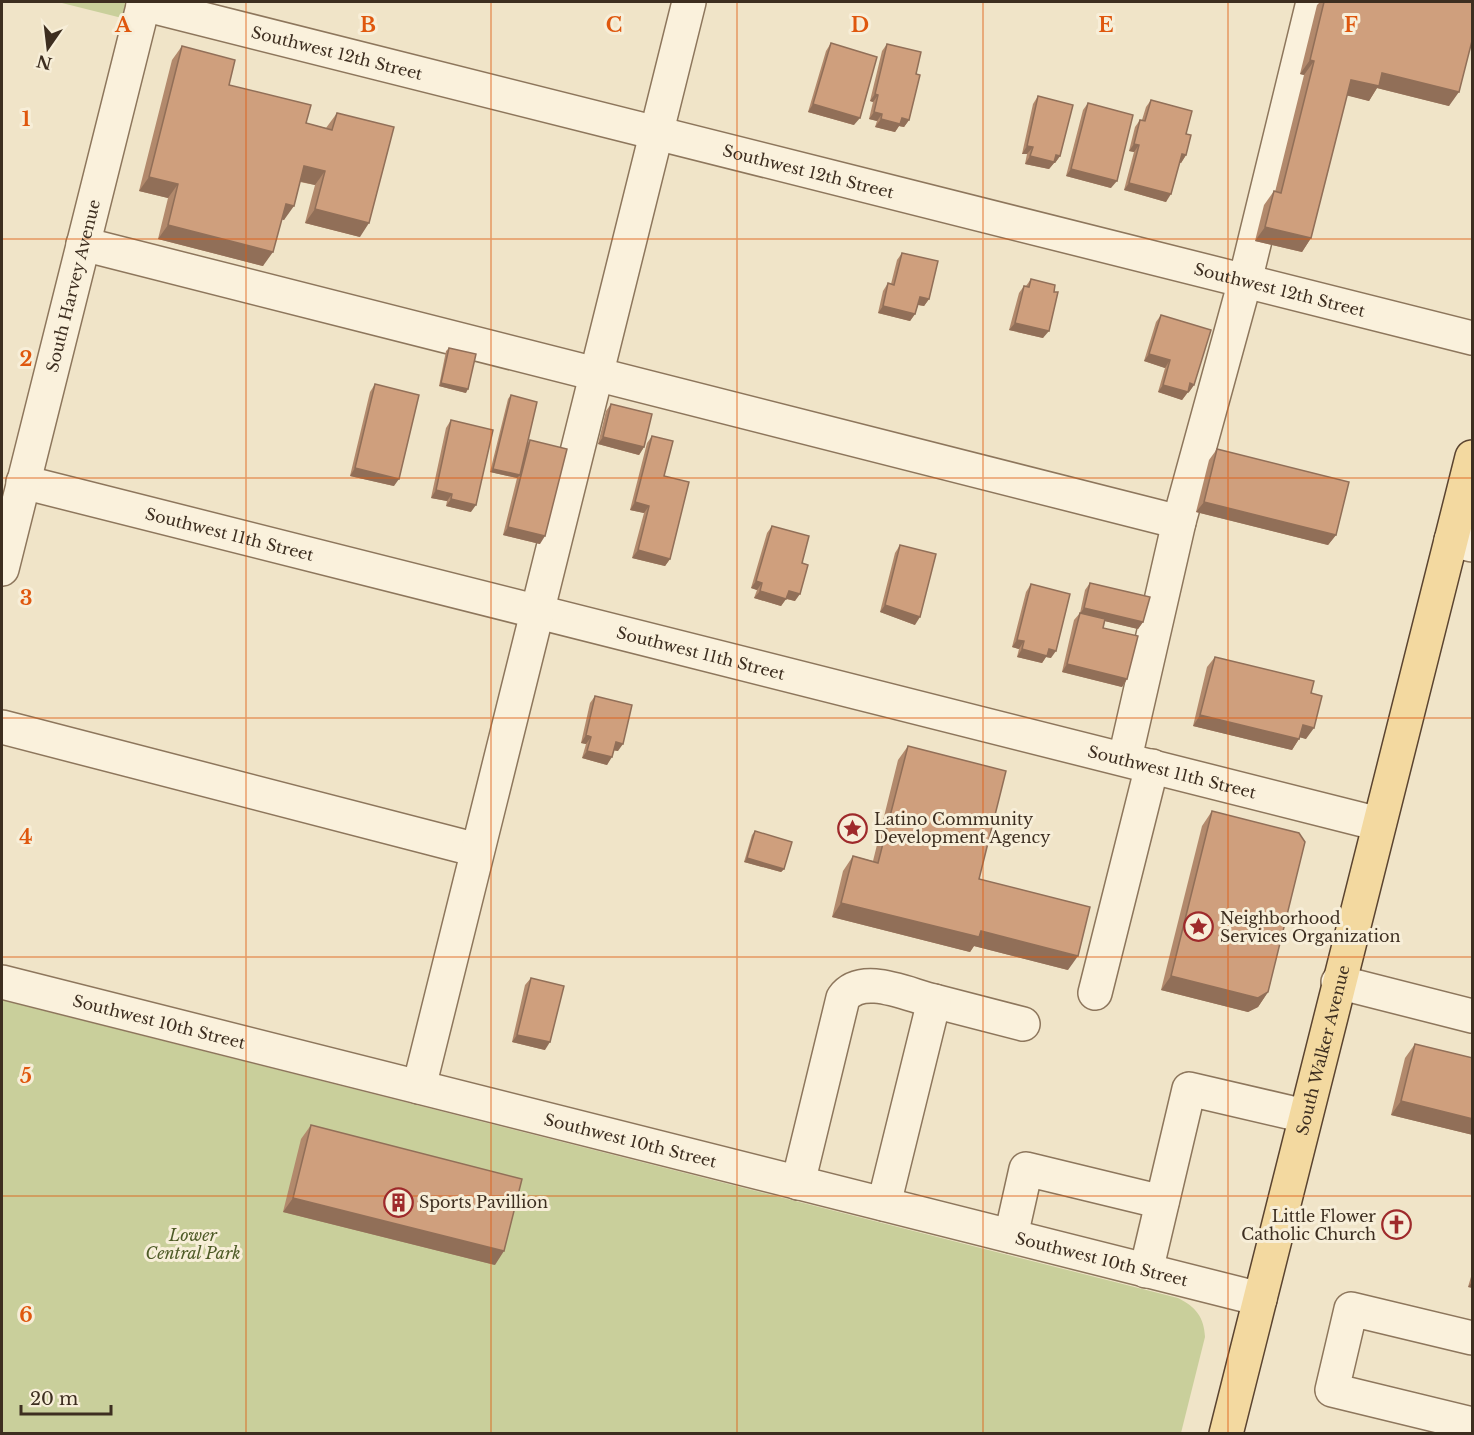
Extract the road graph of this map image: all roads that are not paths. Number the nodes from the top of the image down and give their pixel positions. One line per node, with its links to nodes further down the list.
1 (689, 2): 4 (street)
2 (1313, 2): 6 (street)
3 (143, 3): 4 (street, Southwest 12th Street); 5 (street, South Harvey Avenue)
4 (658, 133): 6 (street, Southwest 12th Street); 8 (street)
5 (83, 244): 8 (street); 10 (street, South Harvey Avenue)
6 (1245, 281): 7 (street, Southwest 12th Street); 11 (street)
7 (1473, 338)
8 (596, 375): 11 (street); 14 (street)
9 (1473, 457): 12 (main road, South Walker Avenue)
10 (23, 482): 13 (street, South Harvey Avenue); 14 (street, Southwest 11th Street)
11 (1179, 522): 16 (street)
12 (1462, 543): 17 (main road, South Walker Avenue)
13 (2, 568)
14 (536, 612): 16 (street, Southwest 11th Street); 18 (street)
15 (2, 727): 18 (street)
16 (1139, 762): 17 (street, Southwest 11th Street); 21 (street)
17 (1379, 824): 20 (main road, South Walker Avenue)
18 (477, 850): 25 (street)
19 (2, 982): 25 (street, Southwest 10th Street)
20 (1338, 982): 23 (street); 26 (main road, South Walker Avenue)
21 (1095, 993)
22 (934, 1001): 24 (street); 27 (street); 29 (street)
23 (1473, 1016)
24 (1023, 1024)
25 (418, 1087): 27 (street, Southwest 10th Street)
26 (1305, 1116): 28 (street); 32 (main road, South Walker Avenue)
27 (798, 1183): 29 (street, Southwest 10th Street)
28 (1162, 1202): 30 (street); 31 (street)
29 (884, 1204): 30 (street, Southwest 10th Street)
30 (1011, 1236): 31 (street, Southwest 10th Street)
31 (1146, 1270): 32 (street, Southwest 10th Street)
32 (1260, 1299): 35 (main road, South Walker Avenue)
33 (1473, 1338): 34 (street)
34 (1473, 1424)
35 (1226, 1434)

